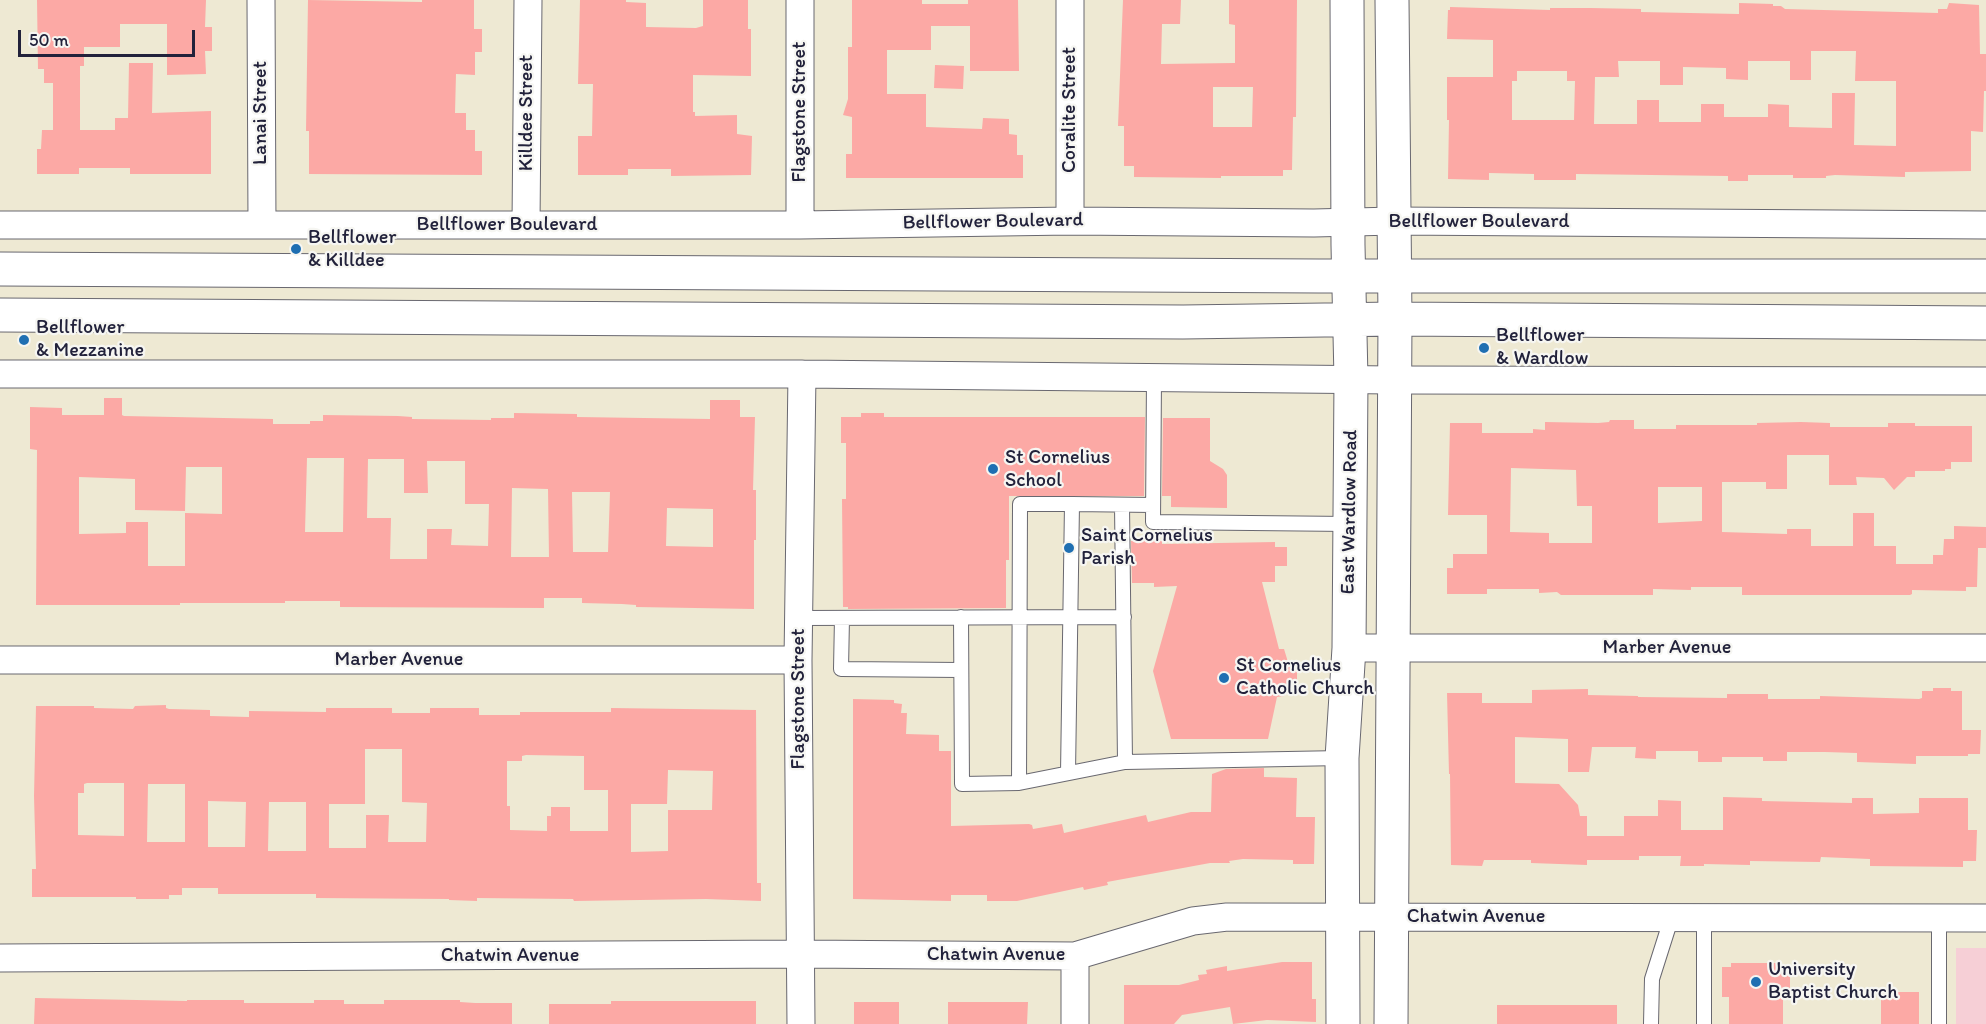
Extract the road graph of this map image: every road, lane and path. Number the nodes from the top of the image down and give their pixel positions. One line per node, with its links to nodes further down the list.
1 (261, 0): 11 (street, Lanai Street)
2 (528, 0): 12 (street, Killdee Street)
3 (800, 0): 13 (street, Flagstone Street)
4 (1070, 0): 7 (street, Coralite Street)
5 (1347, 0): 9 (main road, East Wardlow Road)
6 (1392, 0): 8 (main road)
7 (1070, 221): 9 (street, Bellflower Boulevard); 13 (street, Bellflower Boulevard)
8 (1394, 221): 9 (street, Bellflower Boulevard); 14 (street, Bellflower Boulevard); 16 (main road)
9 (1348, 222): 17 (main road, East Wardlow Road)
10 (0, 225): 11 (street, Bellflower Boulevard)
11 (262, 225): 12 (street, Bellflower Boulevard)
12 (526, 225): 13 (street, Bellflower Boulevard)
13 (800, 225)
14 (1986, 225)
15 (0, 269): 17 (main road)
16 (1394, 275): 17 (main road); 18 (main road); 20 (main road)
17 (1348, 276): 21 (main road, East Wardlow Road)
18 (1986, 276)
19 (0, 315): 21 (main road)
20 (1395, 319): 21 (main road); 22 (main road); 27 (main road)
21 (1349, 320): 26 (main road, East Wardlow Road)
22 (1986, 323)
23 (0, 374): 24 (street)
24 (802, 374): 25 (street); 37 (street, Flagstone Street)
25 (1154, 377): 26 (street); 31 (lane)
26 (1351, 379): 27 (street); 32 (main road, East Wardlow Road)
27 (1394, 380): 28 (street); 40 (main road)
28 (1986, 381)
29 (1072, 504): 30 (lane); 33 (lane); 35 (lane)
30 (1122, 505): 31 (lane); 36 (lane)
31 (1153, 505): 32 (lane)
32 (1349, 524): 39 (main road, East Wardlow Road)
33 (1020, 616): 34 (lane); 35 (lane); 48 (lane)
34 (961, 617): 38 (lane); 44 (lane)
35 (1070, 617): 36 (lane); 47 (lane)
36 (1124, 617): 46 (lane)
37 (799, 618): 38 (lane); 43 (street, Flagstone Street)
38 (842, 618): 44 (lane)
39 (1349, 648): 40 (street, Marber Avenue); 45 (main road, East Wardlow Road)
40 (1391, 648): 41 (street, Marber Avenue); 52 (main road)
41 (1986, 648)
42 (0, 660): 43 (street, Marber Avenue)
43 (798, 660): 55 (street, Flagstone Street)
44 (961, 669): 48 (lane)
45 (1342, 758): 46 (lane); 51 (main road, East Wardlow Road)
46 (1125, 762): 47 (lane)
47 (1068, 773): 48 (lane)
48 (1019, 783)
49 (1672, 916): 50 (street, Chatwin Avenue); 52 (street, Chatwin Avenue); 62 (lane)
50 (1704, 916): 53 (street, Chatwin Avenue); 63 (lane)
51 (1342, 917): 52 (street, Chatwin Avenue); 56 (street, Chatwin Avenue); 60 (main road, East Wardlow Road)
52 (1390, 917): 61 (main road)
53 (1939, 917): 54 (street, Chatwin Avenue); 64 (lane)
54 (1986, 918)
55 (801, 954): 56 (street, Chatwin Avenue); 57 (street, Chatwin Avenue); 58 (street, Flagstone Street)
56 (1075, 956): 59 (street)
57 (0, 958)
58 (801, 1024)
59 (1075, 1024)
60 (1343, 1024)
61 (1391, 1024)
62 (1651, 1024)
63 (1704, 1024)
64 (1939, 1024)

